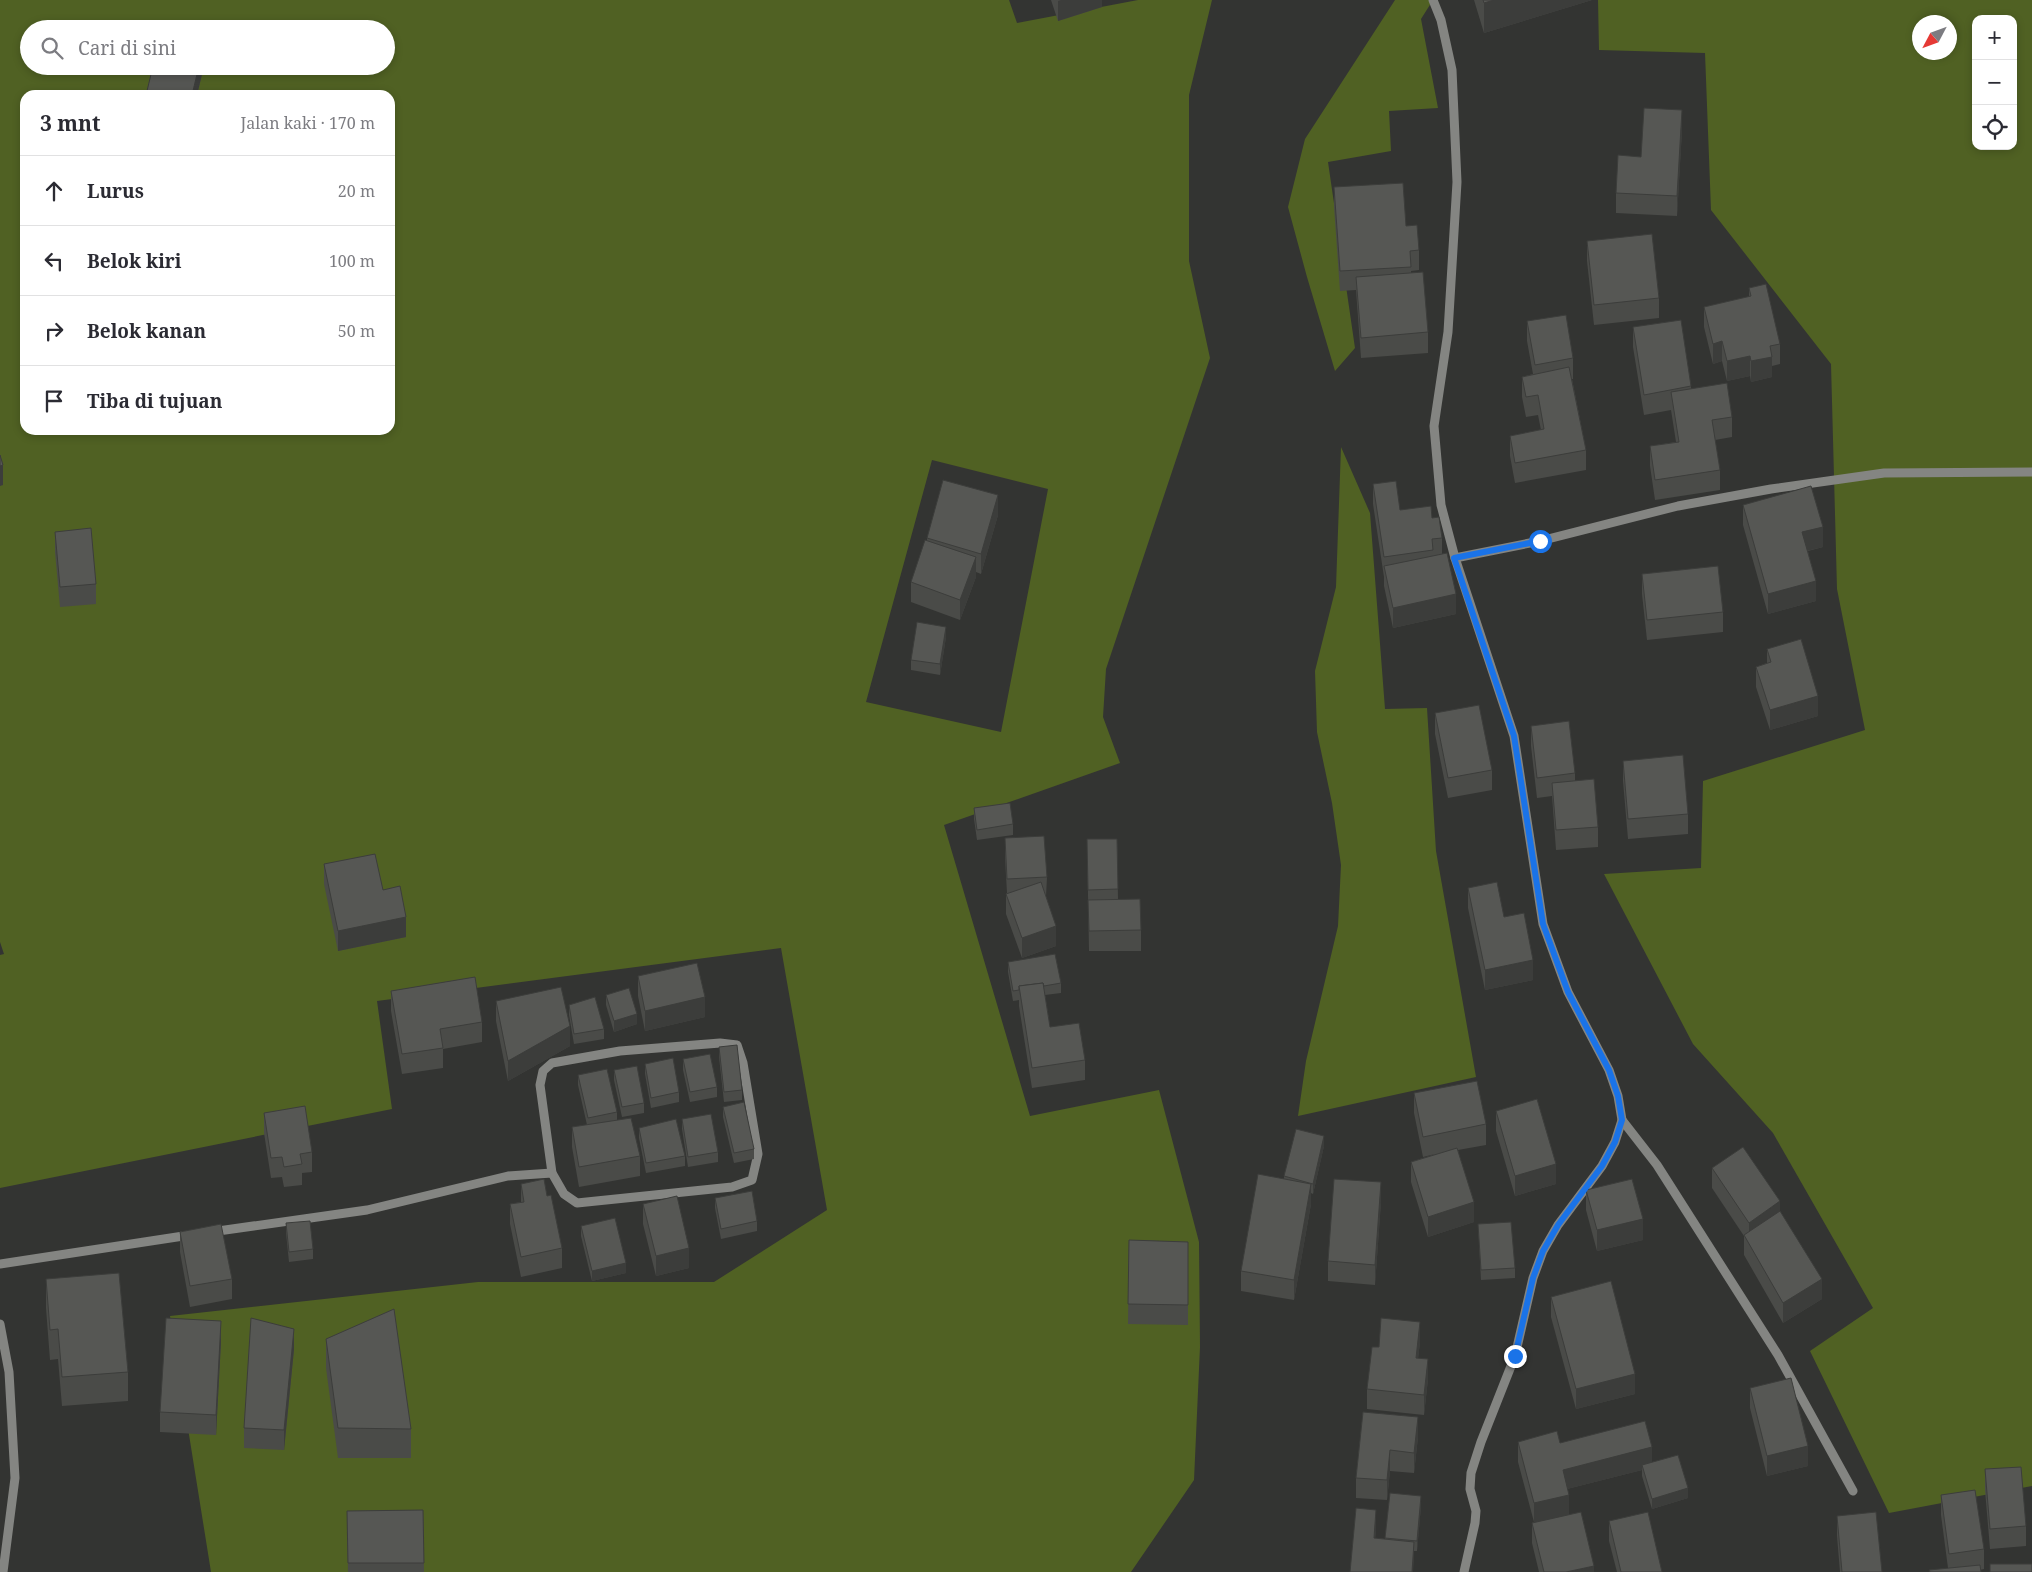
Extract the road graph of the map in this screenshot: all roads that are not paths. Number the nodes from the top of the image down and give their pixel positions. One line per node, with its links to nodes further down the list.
1 (1433, 0): 3 (street)
2 (2032, 472): 3 (street)
3 (1454, 558): 4 (street)
4 (1622, 1120): 8 (street); 10 (street)
5 (552, 1172): 5 (street); 6 (street)
6 (0, 1264)
7 (0, 1324): 9 (street)
8 (1853, 1491)
9 (3, 1572)
10 (1464, 1572)

